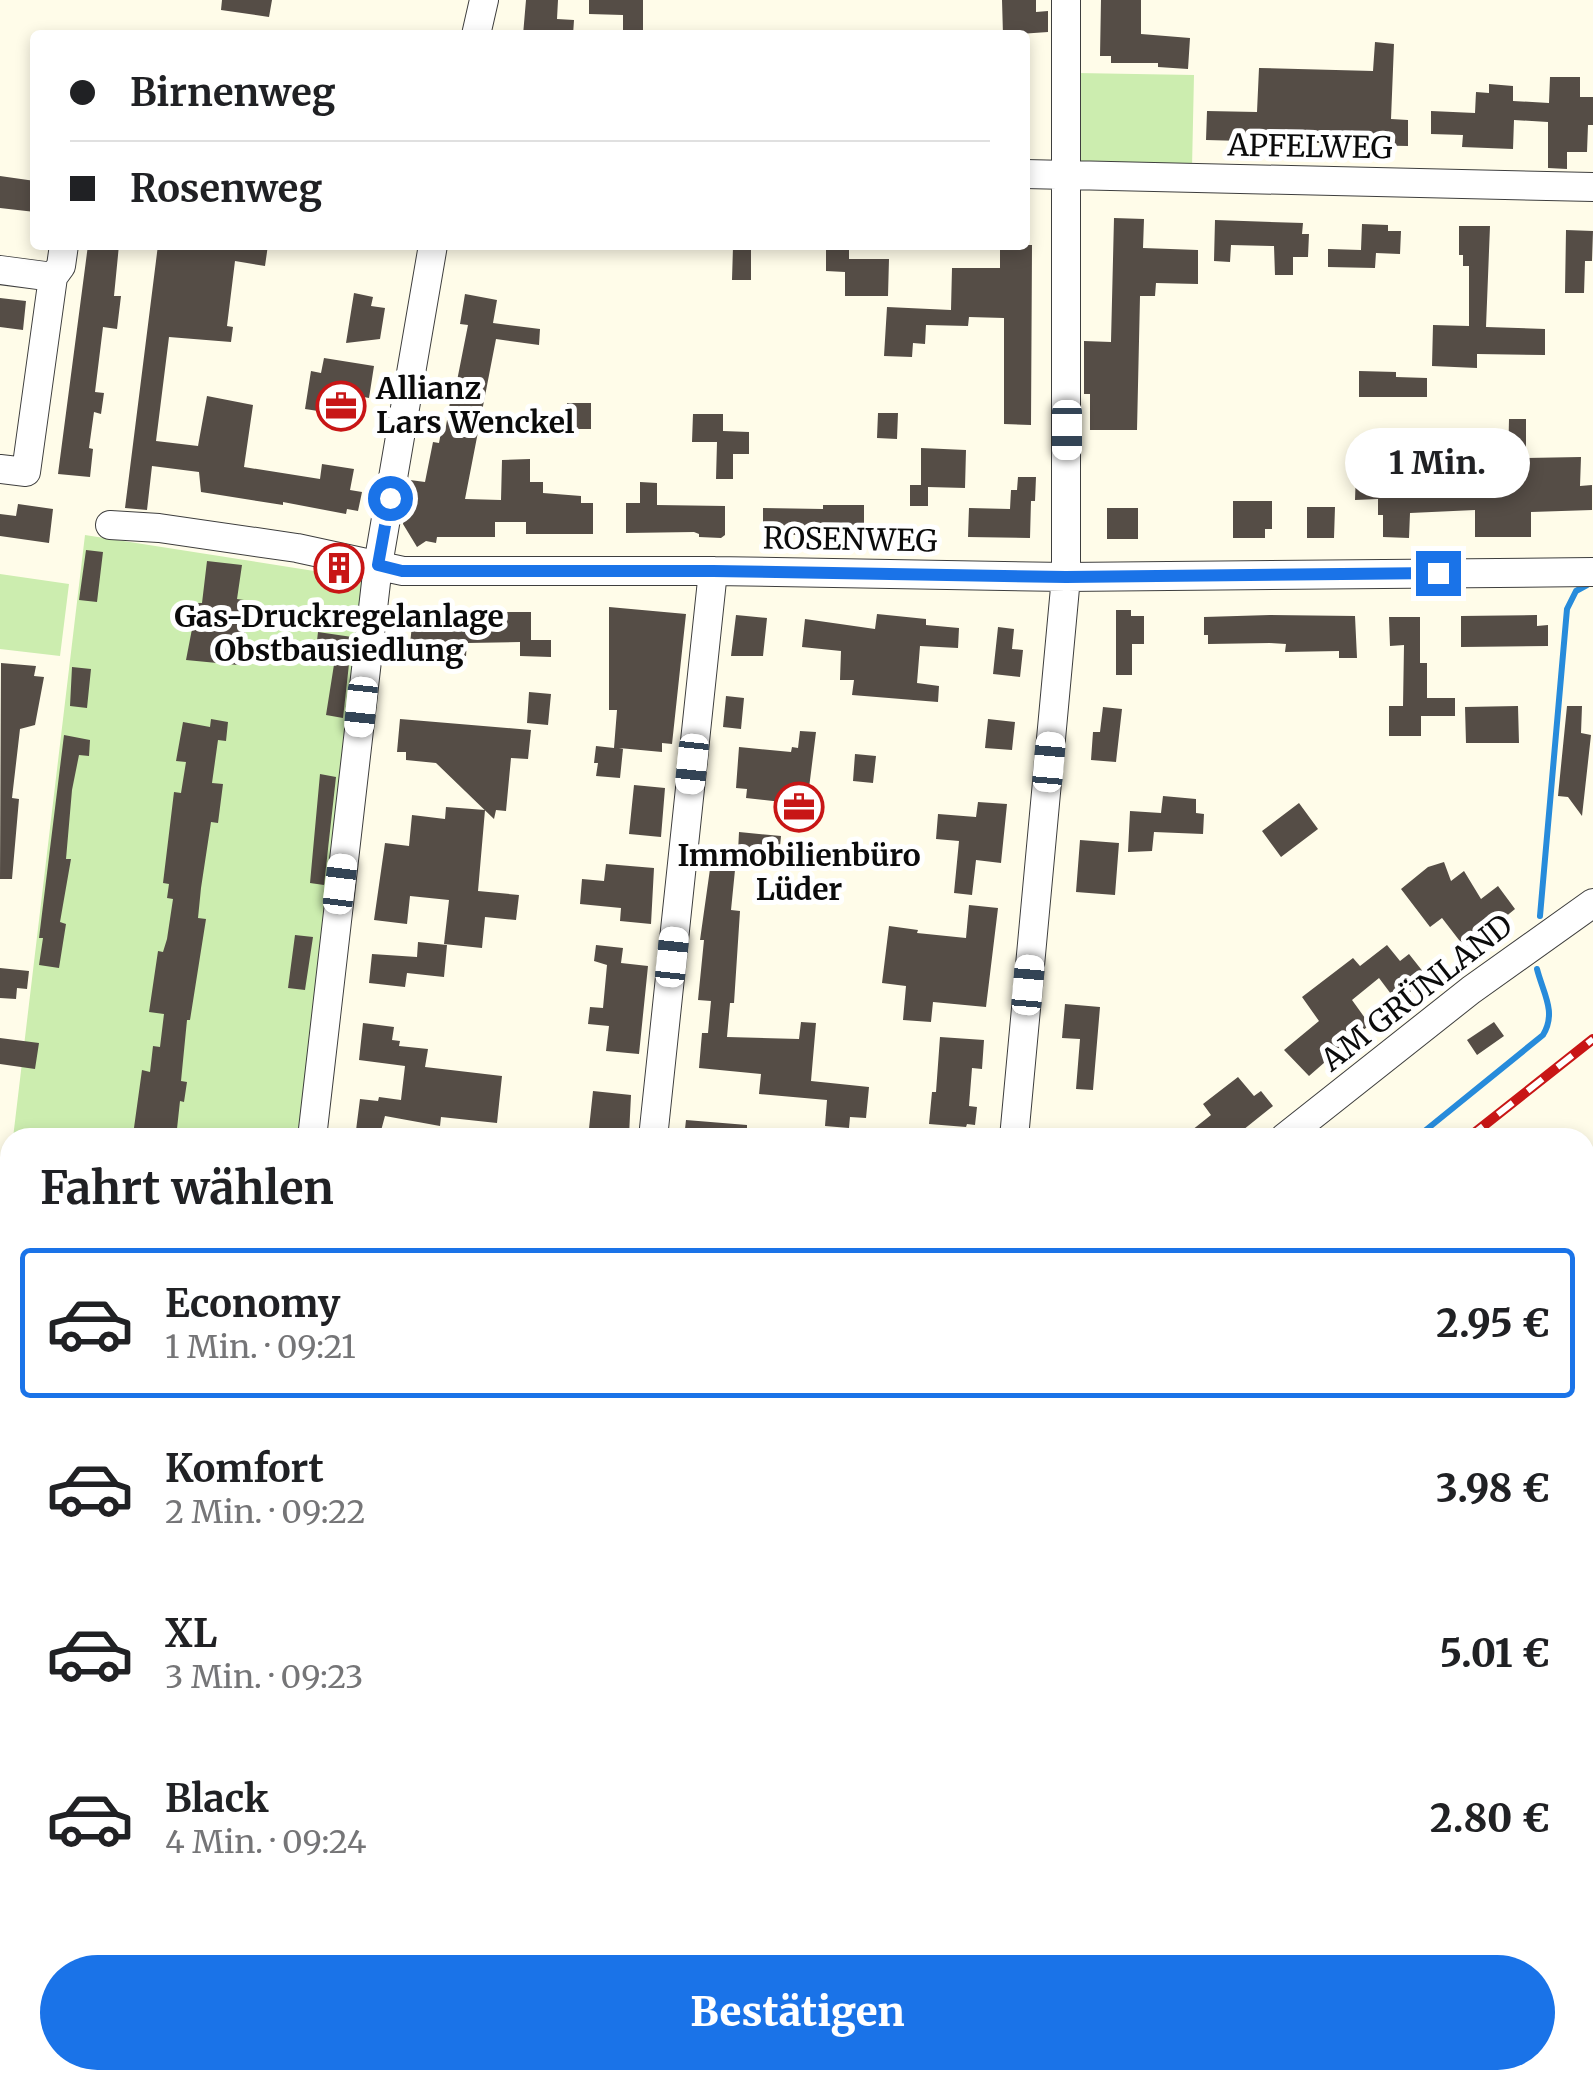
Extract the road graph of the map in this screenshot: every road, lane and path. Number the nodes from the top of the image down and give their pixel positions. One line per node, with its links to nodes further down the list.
1 (484, 0): 3 (street)
2 (1066, 0): 5 (street)
3 (477, 30)
4 (1030, 174): 5 (street, APFELWEG)
5 (1068, 174): 6 (street, APFELWEG); 16 (street)
6 (1593, 187)
7 (63, 250): 10 (street)
8 (433, 250): 13 (street)
9 (0, 270): 10 (street)
10 (54, 276): 11 (street)
11 (0, 469)
12 (110, 526): 13 (street, ROSENWEG)
13 (378, 565): 14 (street, ROSENWEG); 18 (street)
14 (713, 571): 16 (street, ROSENWEG); 19 (street)
15 (1593, 572): 16 (street, ROSENWEG)
16 (1066, 577): 20 (street)
17 (1593, 903): 21 (street, AM GRÜNLAND)
18 (313, 1128)
19 (653, 1128)
20 (1015, 1128)
21 (1297, 1128)

